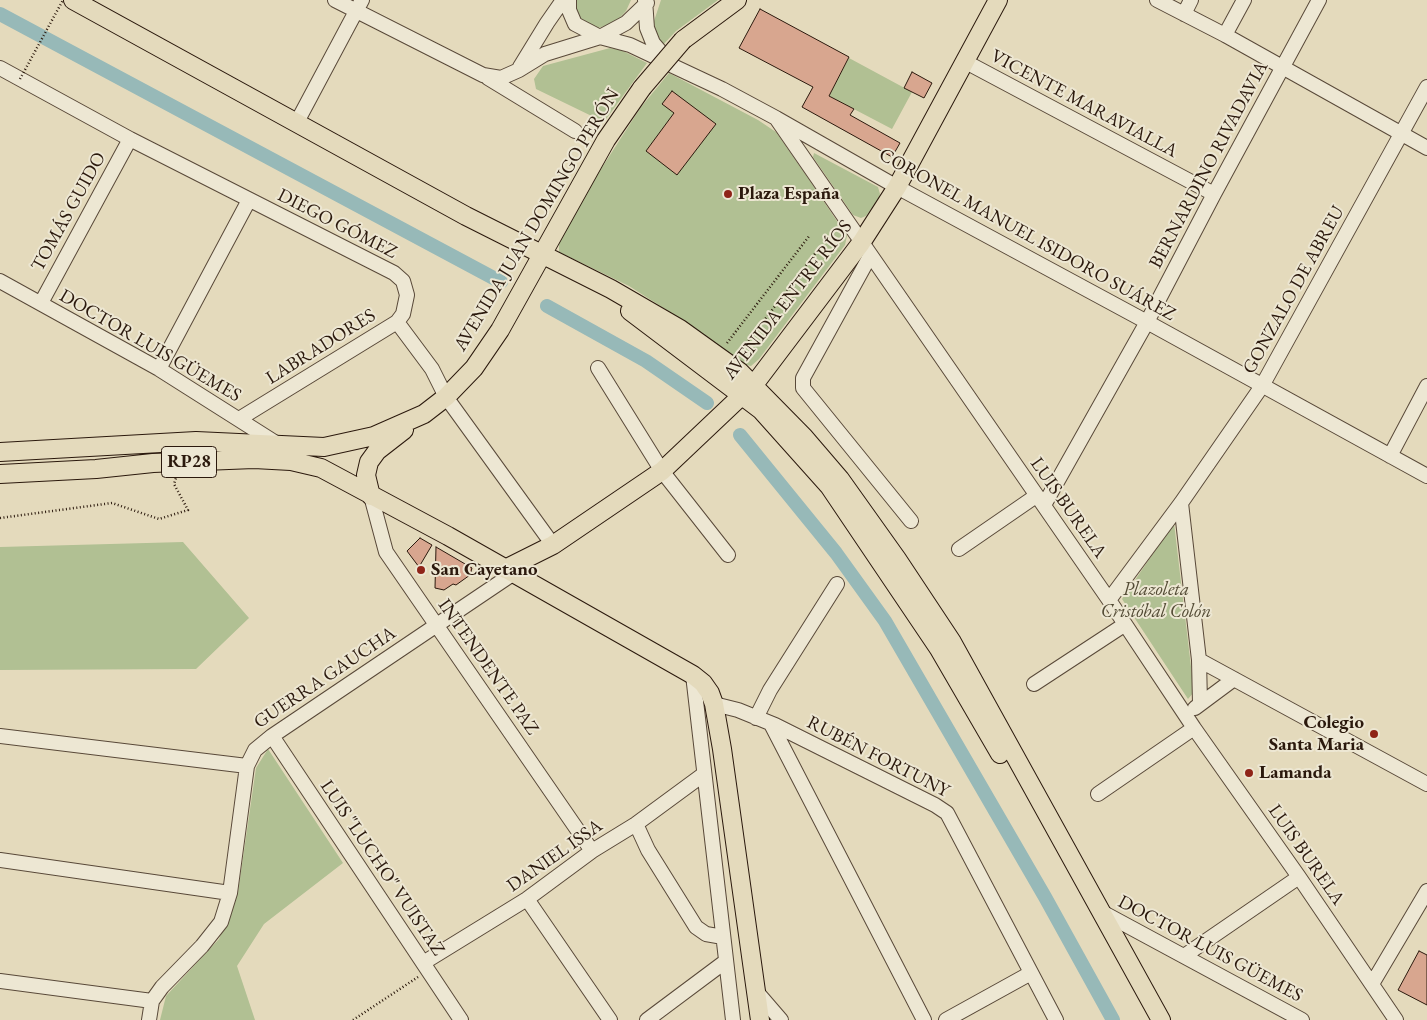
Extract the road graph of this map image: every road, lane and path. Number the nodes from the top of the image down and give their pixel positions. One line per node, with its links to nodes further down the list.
1 (59, 0): 38 (main road)
2 (63, 0): 24 (path, bridge)
3 (73, 0): 27 (main road)
4 (335, 0): 14 (street)
5 (563, 0): 21 (street)
6 (569, 0): 17 (street)
7 (737, 0): 38 (main road, AVENIDA JUAN DOMINGO PERÓN, bridge)
8 (998, 0): 18 (main road, AVENIDA ENTRE RÍOS)
9 (1157, 0): 15 (street)
10 (1191, 0): 15 (street)
11 (1244, 0): 16 (street)
12 (1319, 0): 20 (street, BERNARDINO RIVADAVIA)
13 (646, 2): 17 (street); 19 (street, CORONEL MANUEL ISIDORO SUÁREZ)
14 (359, 6): 23 (street); 27 (street)
15 (1184, 14): 16 (street)
16 (1225, 35): 20 (street)
17 (600, 37): 19 (street); 21 (street)
18 (964, 61): 32 (main road, AVENIDA ENTRE RÍOS); 33 (street, VICENTE MARAVIALLA)
19 (673, 66): 26 (street, CORONEL MANUEL ISIDORO SUÁREZ)
20 (1283, 68): 29 (street); 33 (street, BERNARDINO RIVADAVIA)
21 (519, 70): 23 (street)
22 (1, 73): 24 (street, DIEGO GÓMEZ)
23 (483, 75): 28 (street)
24 (20, 79): 30 (street, DIEGO GÓMEZ)
25 (1427, 87): 29 (street, GONZALO DE ABREU)
26 (776, 118): 32 (street, CORONEL MANUEL ISIDORO SUÁREZ); 37 (street, LUIS BURELA)
27 (297, 122): 38 (main road)
28 (575, 131)
29 (1402, 134): 31 (street); 47 (street, GONZALO DE ABREU)
30 (130, 139): 34 (street, DIEGO GÓMEZ); 40 (street, TOMÁS GUIDO)
31 (1427, 148)
32 (897, 187): 37 (main road, AVENIDA ENTRE RÍOS); 42 (street, CORONEL MANUEL ISIDORO SUÁREZ)
33 (1214, 194): 42 (street, BERNARDINO RIVADAVIA)
34 (249, 200): 41 (street, DIEGO GÓMEZ); 46 (street)
35 (810, 235): 43 (path)
36 (821, 246): 44 (path)
37 (866, 249): 49 (main road, AVENIDA ENTRE RÍOS); 61 (street, LUIS BURELA); 64 (street)
38 (538, 259): 49 (main road); 50 (main road, AVENIDA JUAN DOMINGO PERÓN)
39 (0, 281): 40 (street, DOCTOR LUIS GÜEMES)
40 (41, 303): 46 (street, DOCTOR LUIS GÜEMES)
41 (397, 322): 50 (street); 52 (street, LABRADORES)
42 (1147, 322): 47 (street, CORONEL MANUEL ISIDORO SUÁREZ); 61 (street, BERNARDINO RIVADAVIA)
43 (727, 343)
44 (740, 352)
45 (598, 368): 57 (street)
46 (159, 369): 52 (street, DOCTOR LUIS GÜEMES)
47 (1262, 386): 55 (street, CORONEL MANUEL ISIDORO SUÁREZ); 62 (street, GONZALO DE ABREU)
48 (1427, 386): 55 (street)
49 (747, 390): 57 (main road, AVENIDA ENTRE RÍOS); 96 (main road); 117 (main road)
50 (446, 397): 51 (main road, AVENIDA JUAN DOMINGO PERÓN); 65 (street)
51 (424, 414): 53 (main road, AVENIDA JUAN DOMINGO PERÓN / RP28); 60 (main road)
52 (239, 420): 53 (street, DOCTOR LUIS GÜEMES)
53 (279, 446): 54 (main road, AVENIDA JUAN DOMINGO PERÓN / RP28)
54 (0, 452)
55 (1390, 456): 59 (street, CORONEL MANUEL ISIDORO SUÁREZ)
56 (181, 462): 58 (main road, RP28); 60 (main road, RP28); 63 (path)
57 (662, 471): 65 (main road, AVENIDA ENTRE RÍOS); 67 (street)
58 (0, 474)
59 (1427, 476)
60 (371, 496): 68 (main road); 71 (street, INTENDENTE PAZ)
61 (1040, 501): 66 (street, BERNARDINO RIVADAVIA); 70 (street, LUIS BURELA)
62 (1181, 503): 70 (street, GONZALO DE ABREU); 73 (street)
63 (0, 518)
64 (911, 521)
65 (553, 544): 68 (main road, AVENIDA ENTRE RÍOS)
66 (959, 549)
67 (728, 555)
68 (509, 571): 71 (street, GUERRA GAUCHA); 74 (main road)
69 (837, 584): 80 (street)
70 (1109, 600): 72 (street, LUIS BURELA)
71 (436, 625): 84 (street, GUERRA GAUCHA); 90 (street, INTENDENTE PAZ)
72 (1124, 625): 76 (street); 79 (street, LUIS BURELA)
73 (1199, 660): 75 (street); 77 (street)
74 (693, 675): 78 (main road); 86 (street)
75 (1234, 679): 77 (street); 87 (street)
76 (1034, 684)
77 (1200, 703): 79 (street)
78 (714, 704): 80 (street, RUBÉN FORTUNY); 104 (main road)
79 (1186, 716): 82 (street, LUIS BURELA)
80 (756, 718): 81 (street, RUBÉN FORTUNY)
81 (771, 724): 101 (street, RUBÉN FORTUNY); 114 (street)
82 (1194, 728): 88 (street); 92 (street, LUIS BURELA)
83 (0, 736): 85 (street)
84 (272, 736): 85 (street, GUERRA GAUCHA); 100 (street, LUIS "LUCHO" VUISTAZ)
85 (247, 766): 94 (street)
86 (704, 774): 89 (street, DANIEL ISSA); 97 (street)
87 (1427, 784)
88 (1098, 794)
89 (636, 824): 90 (street, DANIEL ISSA); 97 (street)
90 (592, 851): 95 (street, DANIEL ISSA)
91 (0, 860): 94 (street)
92 (1299, 876): 98 (street); 103 (street, LUIS BURELA)
93 (1427, 891): 103 (street)
94 (230, 893): 105 (street)
95 (527, 899): 100 (street, DANIEL ISSA); 109 (street)
96 (1100, 911): 98 (street, DOCTOR LUIS GÜEMES); 118 (main road)
97 (723, 937): 99 (street)
98 (1184, 956): 119 (street, DOCTOR LUIS GÜEMES)
99 (726, 961): 110 (street); 111 (street)
100 (426, 967): 107 (path); 108 (street, LUIS "LUCHO" VUISTAZ)
101 (1031, 973): 115 (street); 116 (street, RUBÉN FORTUNY)
102 (0, 981): 105 (street)
103 (1372, 984): 120 (street, LUIS BURELA)
104 (756, 991): 112 (main road); 113 (street)
105 (152, 1001): 106 (street)
106 (149, 1020)
107 (352, 1020)
108 (461, 1020)
109 (610, 1020)
110 (647, 1020)
111 (733, 1020)
112 (760, 1020)
113 (781, 1020)
114 (924, 1020)
115 (946, 1020)
116 (1056, 1020)
117 (1151, 1020)
118 (1161, 1020)
119 (1302, 1020)
120 (1396, 1020)

